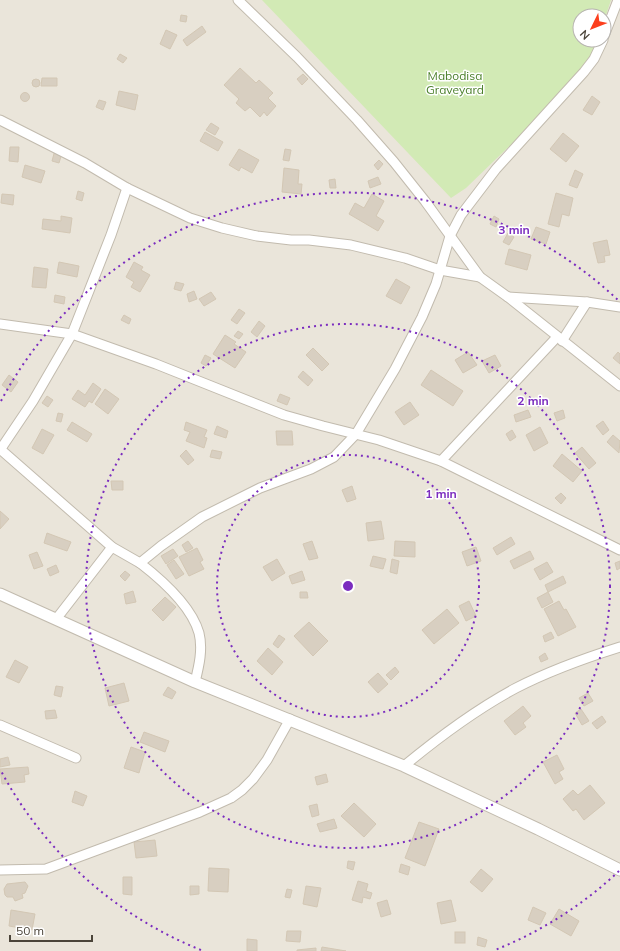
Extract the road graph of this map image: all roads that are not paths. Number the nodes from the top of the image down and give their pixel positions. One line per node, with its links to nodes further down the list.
1 (238, 0): 7 (street)
2 (618, 0): 3 (street)
3 (612, 15)
4 (599, 48): 7 (street)
5 (0, 120): 6 (street)
6 (127, 188): 8 (street); 14 (street)
7 (450, 236): 8 (street); 9 (street)
8 (440, 270): 9 (street); 17 (street)
9 (480, 277): 10 (street)
10 (508, 297): 11 (street); 15 (street)
11 (587, 302): 12 (street); 15 (street)
12 (620, 307)
13 (0, 324): 14 (street)
14 (72, 334): 17 (street); 18 (street)
15 (560, 339): 16 (street); 19 (street)
16 (620, 386)
17 (356, 434): 19 (street); 22 (street)
18 (0, 449): 20 (street)
19 (441, 461): 21 (street)
20 (112, 547): 22 (street); 24 (street)
21 (620, 550)
22 (140, 563): 26 (street)
23 (0, 594): 24 (street)
24 (57, 618): 26 (street)
25 (620, 647): 30 (street)
26 (196, 682): 27 (street)
27 (290, 720): 30 (street); 31 (street)
28 (0, 725): 29 (street)
29 (76, 758)
30 (404, 766): 32 (street)
31 (0, 870)
32 (620, 870)

